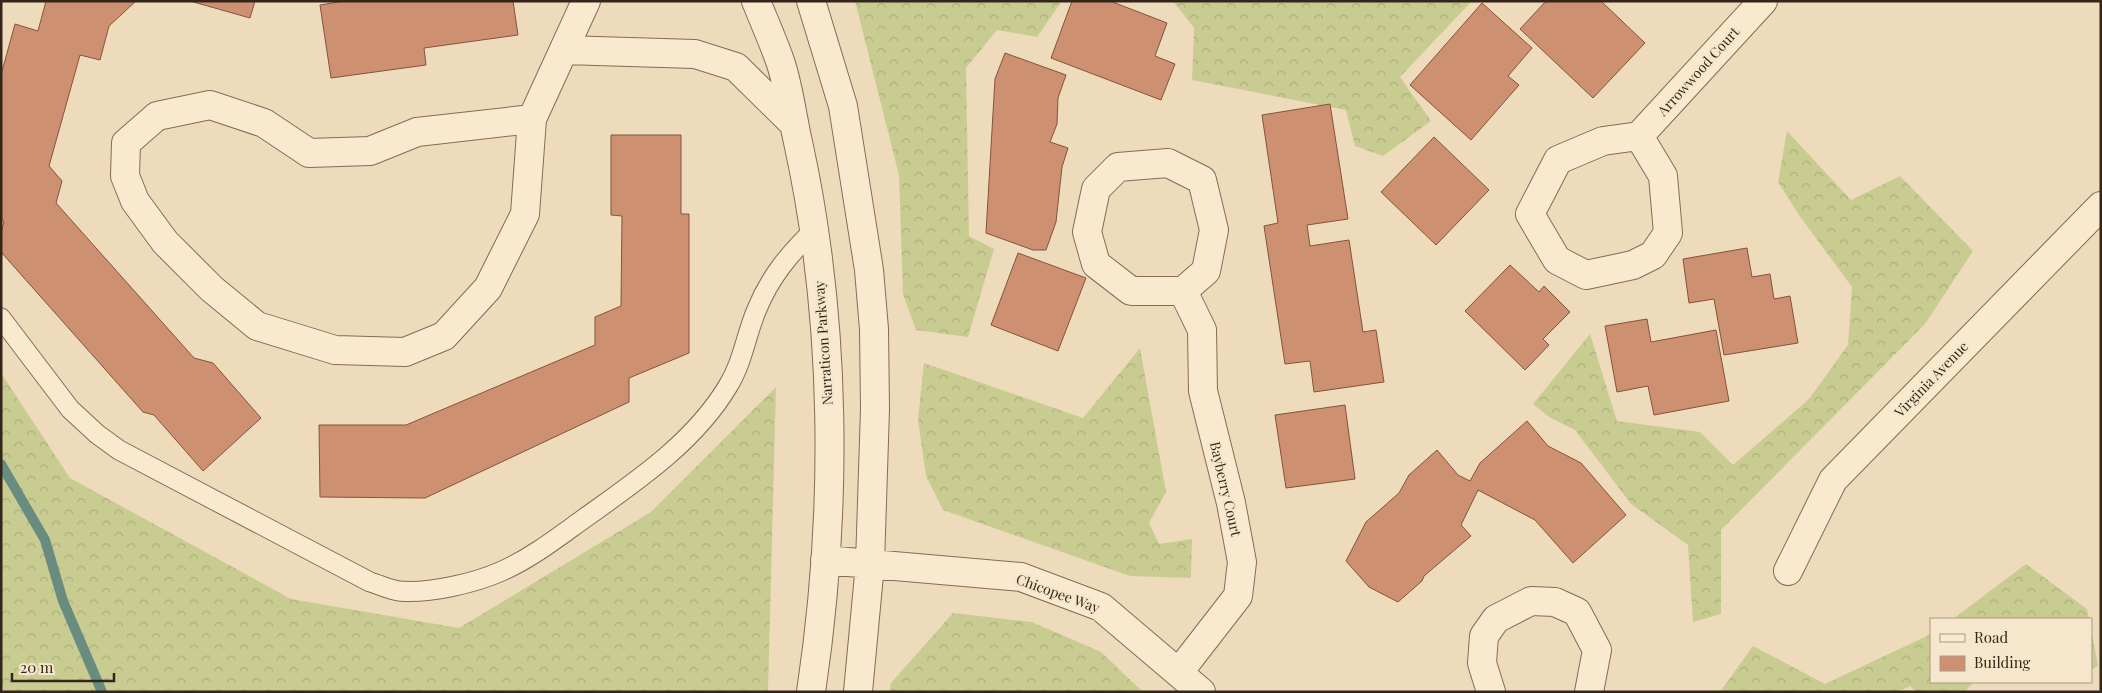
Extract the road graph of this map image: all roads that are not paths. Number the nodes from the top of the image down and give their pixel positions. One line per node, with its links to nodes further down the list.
1 (586, 1): 5 (street)
2 (756, 1): 7 (street, Narraticon Parkway)
3 (811, 1): 14 (street)
4 (1758, 3): 8 (street, Arrowwood Court)
5 (564, 50): 6 (street); 7 (street)
6 (532, 119): 6 (street)
7 (794, 124): 10 (street, Narraticon Parkway)
8 (1639, 136): 8 (street)
9 (2101, 206): 15 (street, Virginia Avenue)
10 (814, 230): 12 (lane); 13 (street, Narraticon Parkway)
11 (1183, 291): 11 (street); 16 (street, Bayberry Court)
12 (1, 318)
13 (825, 560): 14 (street, Chicopee Way); 17 (street, Narraticon Parkway)
14 (870, 564): 16 (street, Chicopee Way); 18 (street)
15 (1788, 571)
16 (1179, 672): 19 (street, Chicopee Way)
17 (811, 692)
18 (858, 692)
19 (1201, 692)
20 (1492, 692): 21 (street)
21 (1589, 692)

